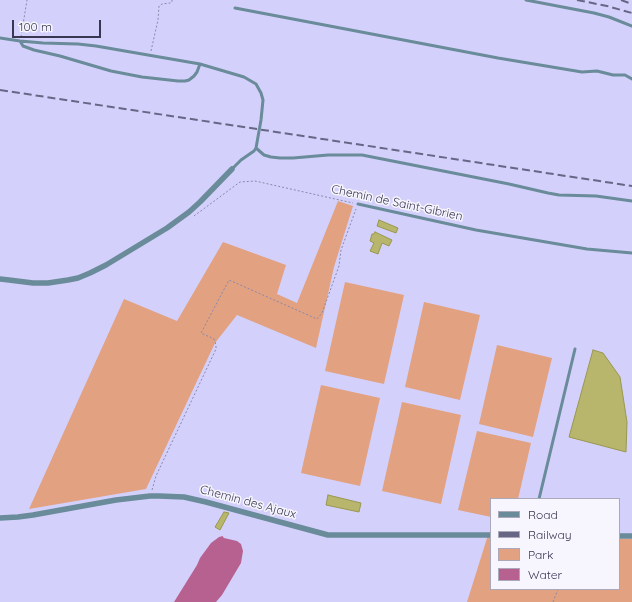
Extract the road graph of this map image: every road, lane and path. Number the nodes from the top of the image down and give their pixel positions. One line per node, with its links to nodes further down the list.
1 (26, 0): 7 (path)
2 (172, 0): 8 (path)
3 (526, 0): 5 (lane)
4 (235, 8): 10 (lane)
5 (632, 26)
6 (0, 38): 7 (lane)
7 (20, 41): 8 (lane); 9 (lane)
8 (150, 55): 9 (lane)
9 (200, 64): 11 (lane)
10 (632, 79)
11 (256, 148): 12 (lane); 13 (lane)
12 (232, 169): 17 (street)
13 (632, 201)
14 (358, 204): 15 (path, Chemin de Saint-Gibrien); 16 (lane, Chemin de Saint-Gibrien); 19 (path)
15 (192, 218)
16 (632, 253)
17 (0, 278)
18 (575, 349): 20 (lane)
19 (150, 496): 21 (street, Chemin des Ajaux); 22 (street, Chemin des Ajaux)
20 (539, 498)
21 (0, 518)
22 (490, 535)
23 (620, 536): 24 (street)
24 (632, 536)
25 (558, 590): 26 (path)
26 (553, 602)

